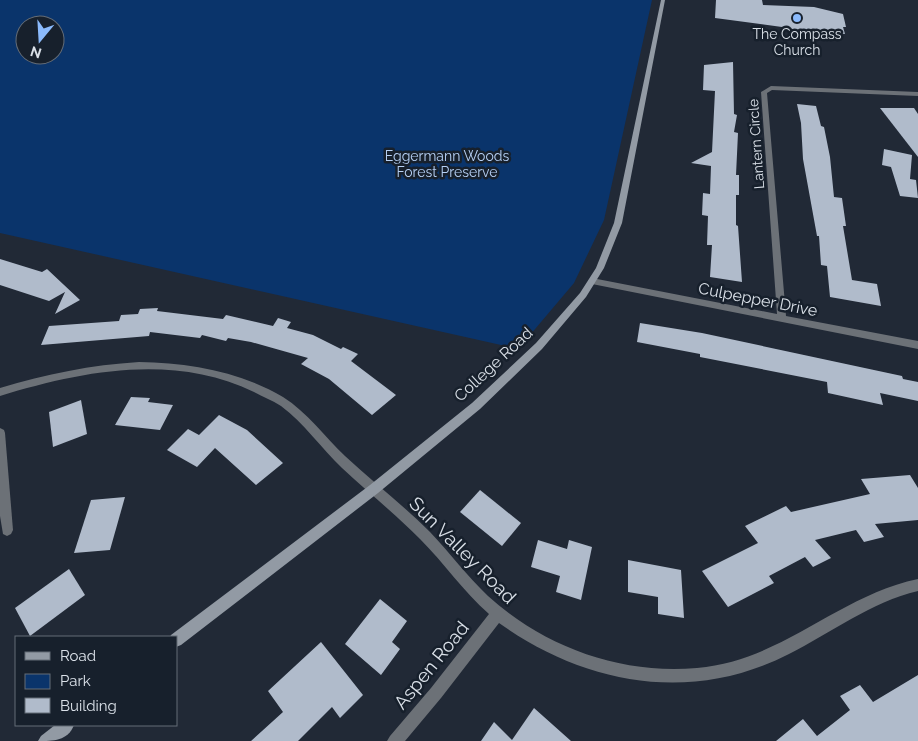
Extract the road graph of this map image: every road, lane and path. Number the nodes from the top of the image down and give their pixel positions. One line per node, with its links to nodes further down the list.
1 (663, 0): 3 (main road, College Road)
2 (918, 94): 4 (street, Lantern Circle)
3 (592, 281): 4 (street, Culpepper Drive); 8 (main road, College Road)
4 (782, 318): 5 (street, Culpepper Drive)
5 (918, 345)
6 (0, 392): 8 (street, Sun Valley Road)
7 (0, 433): 9 (street)
8 (374, 489): 11 (street, Sun Valley Road); 12 (main road, College Road)
9 (8, 530)
10 (918, 585): 11 (street, Sun Valley Road)
11 (498, 613): 15 (street, Aspen Road)
12 (178, 638)
13 (66, 726): 14 (main road)
14 (46, 741)
15 (395, 741)

